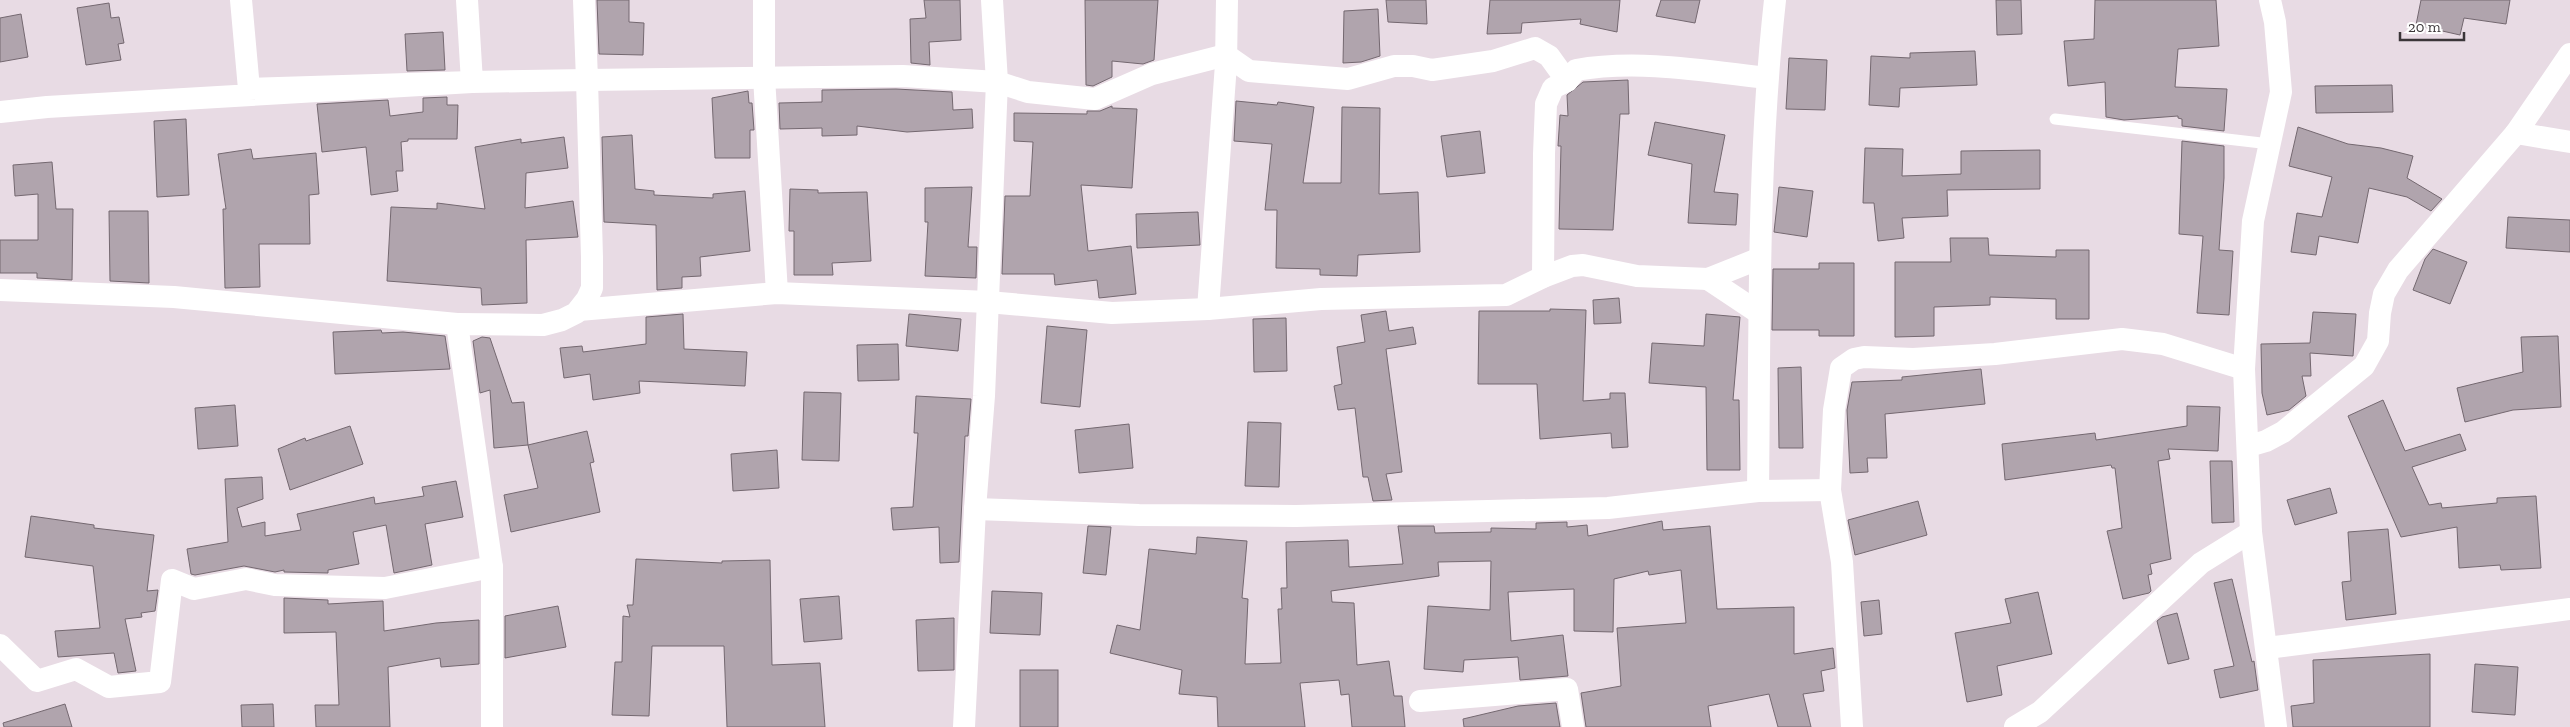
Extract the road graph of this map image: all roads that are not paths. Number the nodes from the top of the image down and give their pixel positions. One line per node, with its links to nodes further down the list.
1 (241, 0): 15 (street)
2 (467, 0): 15 (street)
3 (584, 0): 13 (street)
4 (764, 0): 11 (street)
5 (992, 0): 16 (street)
6 (1227, 0): 10 (street)
7 (1776, 0): 12 (street)
8 (2270, 0): 21 (street)
9 (2570, 54): 19 (street)
10 (1226, 55): 14 (street); 16 (street); 28 (street)
11 (764, 77): 13 (street); 16 (street); 26 (street)
12 (1766, 78): 14 (street); 22 (street)
13 (587, 80): 15 (street); 29 (street)
14 (1567, 81): 23 (street)
15 (472, 82): 17 (street)
16 (997, 82): 27 (street)
17 (0, 112)
18 (2055, 119): 21 (lane)
19 (2516, 133): 20 (street); 33 (street)
20 (2570, 142)
21 (2270, 144): 32 (street)
22 (1758, 259): 24 (street); 30 (street)
23 (1544, 277): 24 (street); 28 (street)
24 (1708, 279): 30 (street)
25 (0, 290): 31 (street)
26 (777, 293): 27 (street); 29 (street)
27 (988, 302): 28 (street); 36 (street)
28 (1208, 309)
29 (579, 310): 31 (street)
30 (1760, 313): 35 (street)
31 (457, 324): 38 (street)
32 (2244, 369): 33 (street); 34 (street)
33 (2249, 446): 37 (street)
34 (1830, 490): 35 (street); 46 (street)
35 (1758, 491): 36 (street)
36 (975, 509): 44 (street)
37 (2251, 532): 41 (street); 47 (street)
38 (492, 567): 40 (street); 43 (street)
39 (2570, 608): 41 (street)
40 (0, 645)
41 (2267, 648): 48 (street)
42 (1420, 701): 45 (street)
43 (492, 727)
44 (964, 727)
45 (1573, 727)
46 (1852, 727)
47 (2015, 727)
48 (2276, 727)

